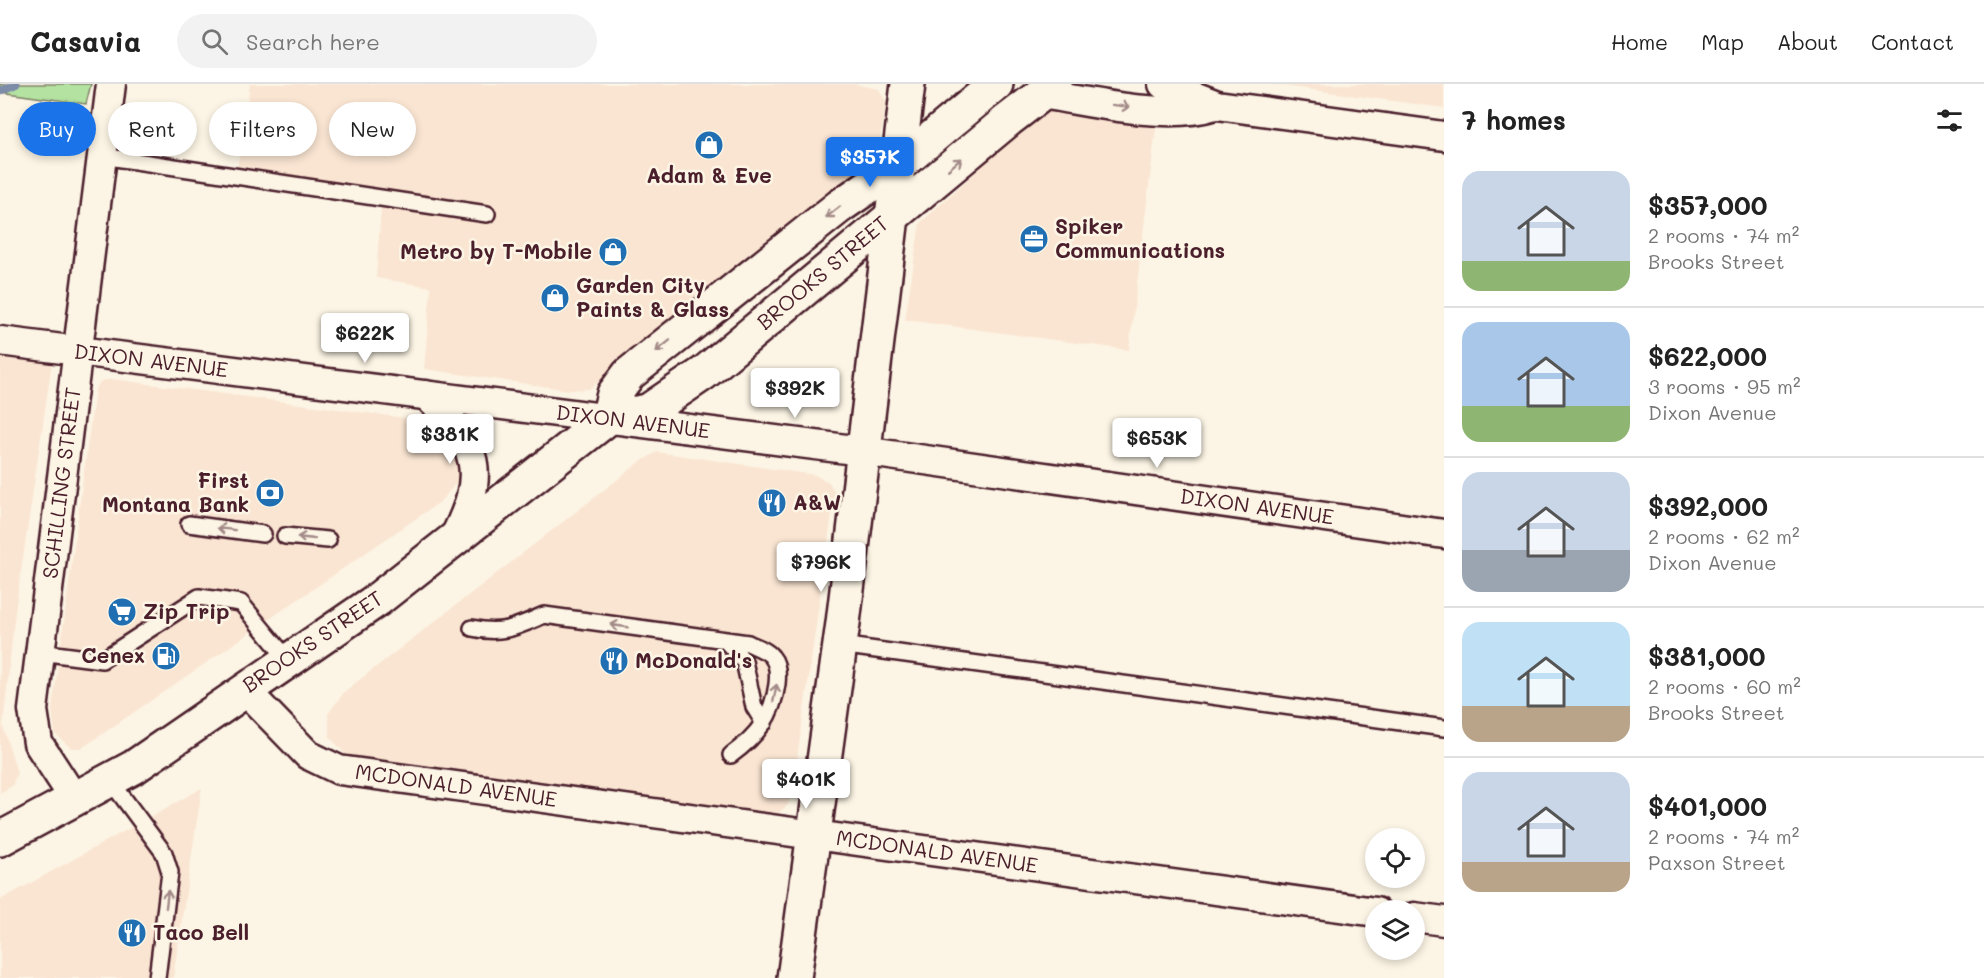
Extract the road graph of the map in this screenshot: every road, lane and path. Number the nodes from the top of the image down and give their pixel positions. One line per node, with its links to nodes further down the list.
1 (111, 84): 8 (street, SCHILLING STREET)
2 (908, 84): 9 (main road)
3 (996, 84): 9 (main road, BROOKS STREET)
4 (1163, 84): 6 (street)
5 (1049, 89): 6 (street, one-way to 6); 11 (main road, BROOKS STREET, one-way to 5)
6 (1217, 105): 7 (street)
7 (1444, 136)
8 (102, 156): 10 (lane); 13 (street, SCHILLING STREET)
9 (898, 166): 11 (main road); 15 (main road, BROOKS STREET, one-way to 15)
10 (487, 214)
11 (893, 214): 15 (main road, BROOKS STREET); 16 (main road)
12 (0, 341): 13 (street, DIXON AVENUE)
13 (79, 352): 14 (street, DIXON AVENUE); 26 (street, SCHILLING STREET)
14 (426, 395): 15 (street, DIXON AVENUE); 22 (street)
15 (608, 418): 16 (street, DIXON AVENUE); 22 (main road, BROOKS STREET)
16 (862, 451): 19 (street, DIXON AVENUE); 25 (main road)
17 (189, 524): 18 (lane, one-way to 17)
18 (263, 534)
19 (1444, 534)
20 (285, 536): 21 (lane, one-way to 20)
21 (328, 540)
22 (453, 540): 27 (main road, BROOKS STREET)
23 (472, 628): 24 (lane, one-way to 23)
24 (725, 640): 29 (lane); 29 (lane, one-way to 24)
25 (840, 645): 30 (lane); 34 (main road)
26 (40, 652): 27 (lane); 33 (street, SCHILLING STREET)
27 (288, 660): 28 (main road, BROOKS STREET)
28 (244, 689): 32 (main road, BROOKS STREET); 34 (street, MCDONALD AVENUE)
29 (764, 723): 31 (lane)
30 (1444, 728)
31 (731, 755)
32 (110, 780): 33 (main road, BROOKS STREET); 39 (lane, one-way to 32)
33 (75, 800): 35 (main road, BROOKS STREET)
34 (814, 835): 36 (street, MCDONALD AVENUE); 40 (main road)
35 (0, 839)
36 (1365, 910)
37 (1425, 918): 38 (street)
38 (1444, 921)
39 (157, 978)
40 (794, 978)

